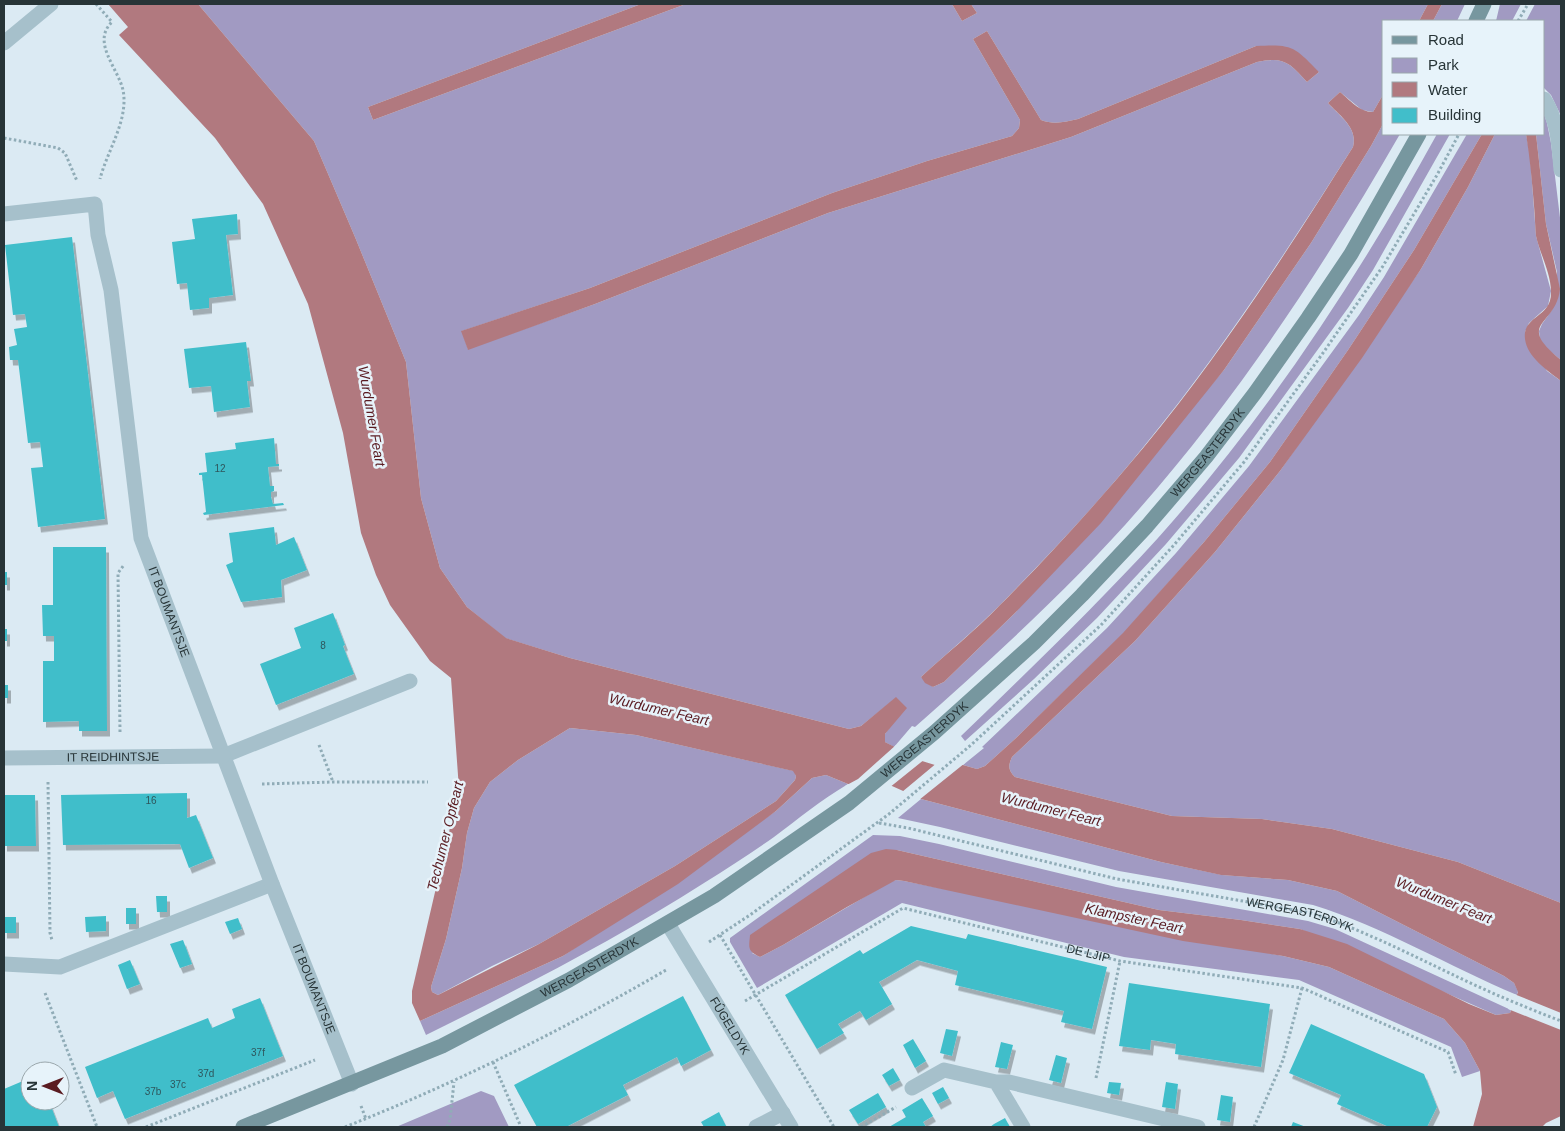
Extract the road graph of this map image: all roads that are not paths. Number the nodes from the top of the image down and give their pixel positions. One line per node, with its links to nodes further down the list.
1 (51, 4): 4 (street)
2 (1484, 4): 3 (street)
3 (1476, 20)
4 (4, 43)
5 (1545, 101): 7 (street)
6 (1419, 135): 13 (street, WERGEASTERDYK)
7 (1561, 170)
8 (4, 214): 10 (street, IT BOUMANTSJE)
9 (410, 681): 10 (street)
10 (222, 756): 11 (street, IT REIDHINTSJE); 12 (street, IT BOUMANTSJE)
11 (4, 758)
12 (272, 884): 14 (street); 16 (street, IT BOUMANTSJE)
13 (668, 924): 16 (street, WERGEASTERDYK); 18 (street, FÛGELDYK)
14 (4, 964)
15 (996, 1082): 17 (street); 22 (street); 23 (street)
16 (352, 1084): 19 (street, WERGEASTERDYK)
17 (912, 1088)
18 (783, 1113): 20 (street); 21 (street, FÛGELDYK)
19 (243, 1127)
20 (756, 1127)
21 (791, 1127)
22 (1023, 1127)
23 (1198, 1127)

